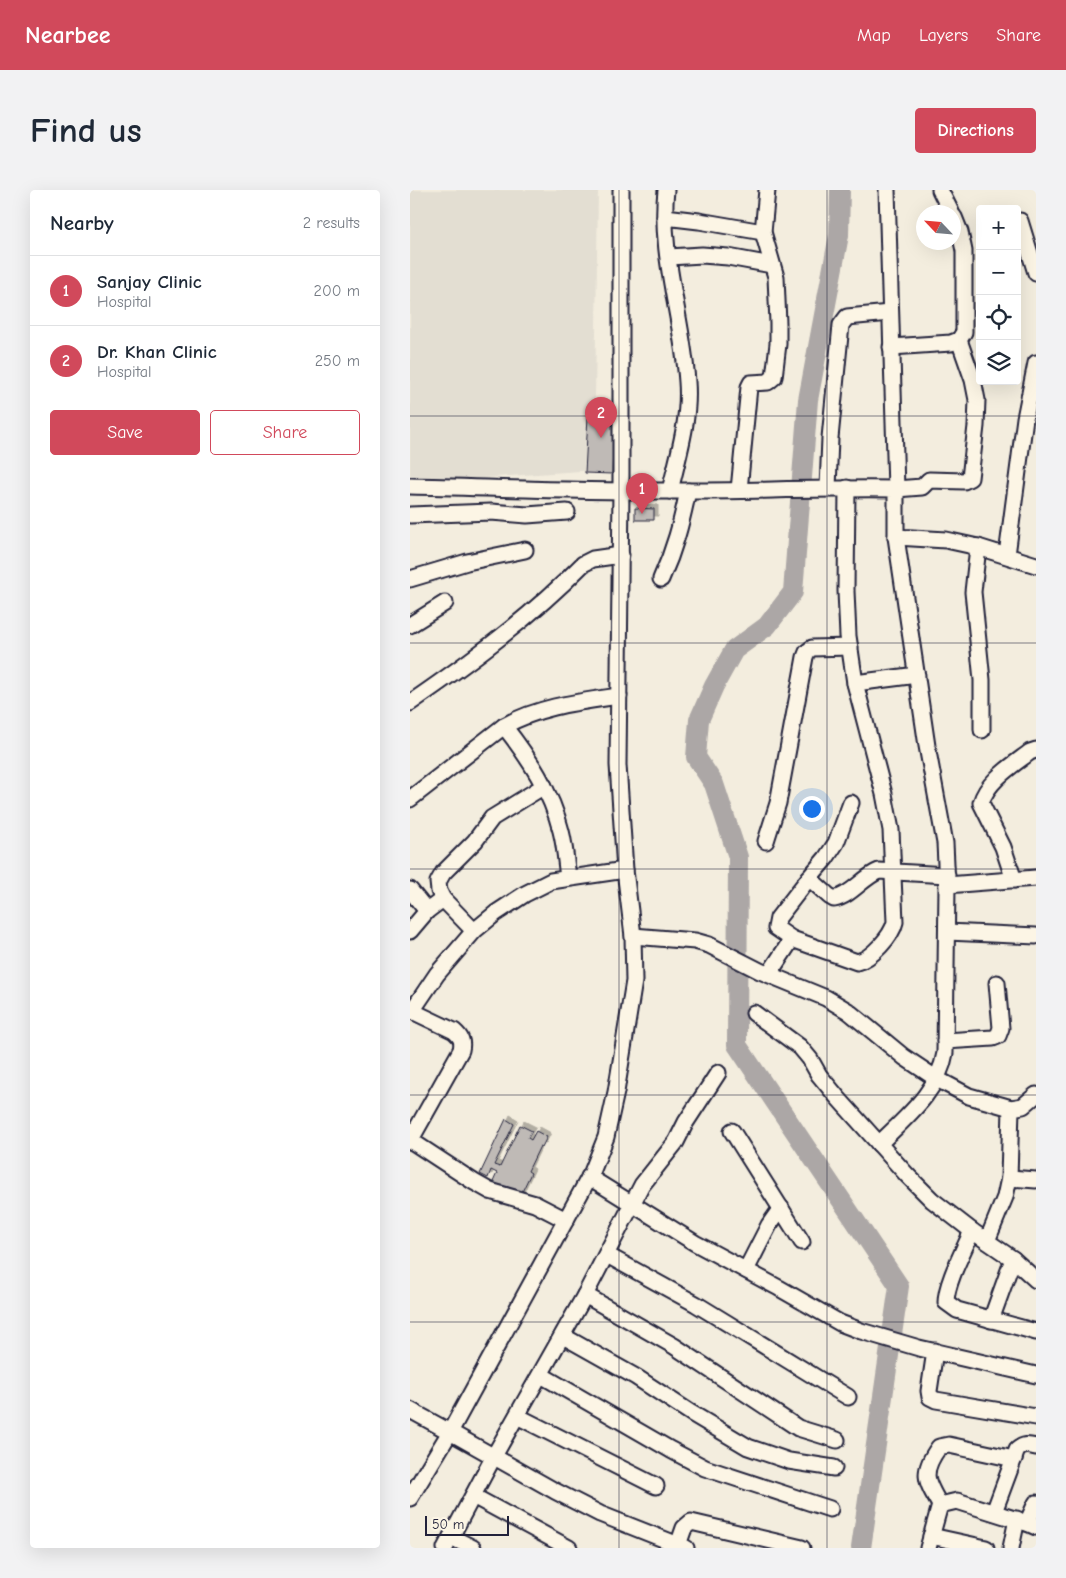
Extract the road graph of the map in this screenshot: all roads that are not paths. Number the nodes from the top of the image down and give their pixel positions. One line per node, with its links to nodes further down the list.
1 (621, 190): 22 (street)
2 (666, 190): 7 (street)
3 (767, 190): 9 (street)
4 (887, 190): 14 (street)
5 (940, 190): 6 (street)
6 (948, 205)
7 (665, 217): 9 (street); 11 (street)
8 (1021, 224): 13 (street)
9 (763, 232): 12 (street)
10 (961, 237): 15 (street)
11 (669, 257): 12 (street); 24 (street)
12 (772, 264): 23 (street)
13 (1036, 273)
14 (890, 313): 16 (street); 19 (street)
15 (959, 340): 16 (street); 21 (street)
16 (891, 347): 21 (street)
17 (1036, 363): 32 (street)
18 (410, 486): 22 (street)
19 (822, 488): 20 (street); 23 (street)
20 (847, 488): 21 (street); 38 (street)
21 (896, 489): 28 (street)
22 (621, 490): 24 (street); 31 (street)
23 (739, 490): 25 (street)
24 (670, 491): 25 (street)
25 (688, 491): 35 (street)
26 (567, 512): 27 (street)
27 (410, 516)
28 (896, 537): 29 (street); 39 (street)
29 (978, 547): 32 (street); 44 (street)
30 (525, 550): 34 (street)
31 (620, 555): 41 (street); 42 (street)
32 (1007, 555): 33 (street)
33 (1036, 565)
34 (410, 579)
35 (661, 579)
36 (444, 603): 37 (street)
37 (410, 625)
38 (850, 647): 40 (street); 49 (street)
39 (917, 675): 40 (street); 55 (street)
40 (855, 683): 51 (street)
41 (619, 696): 43 (street); 50 (street)
42 (410, 703)
43 (504, 726): 46 (street); 47 (street)
44 (982, 730)
45 (1036, 750): 56 (street)
46 (544, 786): 52 (street); 58 (street)
47 (410, 799)
48 (851, 803): 53 (street)
49 (766, 841)
50 (625, 870): 52 (street); 63 (street)
51 (892, 872): 53 (street); 55 (street); 65 (street)
52 (568, 878): 61 (street)
53 (809, 878): 65 (street)
54 (1036, 878): 56 (street)
55 (947, 880): 56 (street); 62 (street)
56 (1014, 880)
57 (410, 890): 59 (street)
58 (443, 899): 59 (street); 61 (street)
59 (427, 911): 60 (street)
60 (410, 931)
61 (474, 931): 68 (street)
62 (947, 932): 64 (street); 70 (street)
63 (633, 936): 66 (street); 78 (street)
64 (1036, 936)
65 (792, 939): 66 (street)
66 (764, 973): 72 (street)
67 (997, 984): 70 (street)
68 (411, 1011): 76 (street)
69 (754, 1013): 77 (street)
70 (945, 1041): 72 (street)
71 (718, 1073): 81 (street)
72 (937, 1079): 74 (street); 77 (street)
73 (1036, 1095): 74 (street)
74 (1011, 1108): 79 (street)
75 (732, 1131): 82 (street)
76 (410, 1141): 83 (street)
77 (880, 1144): 84 (street)
78 (589, 1177): 81 (street); 83 (street)
79 (1009, 1178): 80 (street); 86 (street)
80 (1036, 1180)
81 (632, 1203): 87 (street); 89 (street)
82 (781, 1208): 85 (street); 89 (street)
83 (566, 1220): 102 (street)
84 (972, 1232): 86 (street); 92 (street)
85 (802, 1242)
86 (987, 1242): 88 (street)
87 (607, 1255): 91 (street); 98 (street)
88 (1013, 1259): 90 (street); 92 (street)
89 (746, 1270): 95 (street)
90 (1036, 1280)
91 (585, 1295): 94 (street); 103 (street)
92 (992, 1320): 93 (street)
93 (1036, 1332)
94 (563, 1336): 97 (street); 107 (street)
95 (935, 1351): 96 (street); 101 (street)
96 (1036, 1375)
97 (541, 1376): 100 (street); 113 (street)
98 (848, 1397)
99 (410, 1410): 102 (street)
100 (518, 1416): 105 (street); 108 (street)
101 (1036, 1417)
102 (450, 1432): 105 (street); 110 (street)
103 (837, 1440)
104 (1036, 1447): 106 (street)
105 (494, 1456): 109 (street); 118 (street)
106 (1014, 1459): 112 (street); 114 (street)
107 (834, 1468)
108 (656, 1486)
109 (473, 1496): 116 (street); 120 (street)
110 (410, 1498)
111 (1036, 1503): 115 (street)
112 (940, 1505): 114 (street); 117 (street)
113 (830, 1509)
114 (994, 1512): 115 (street)
115 (1027, 1523): 123 (street)
116 (448, 1542): 119 (street)
117 (930, 1542): 122 (street)
118 (682, 1546): 121 (street)
119 (473, 1548)
120 (569, 1548)
121 (802, 1548)
122 (986, 1548)
123 (1011, 1548)

